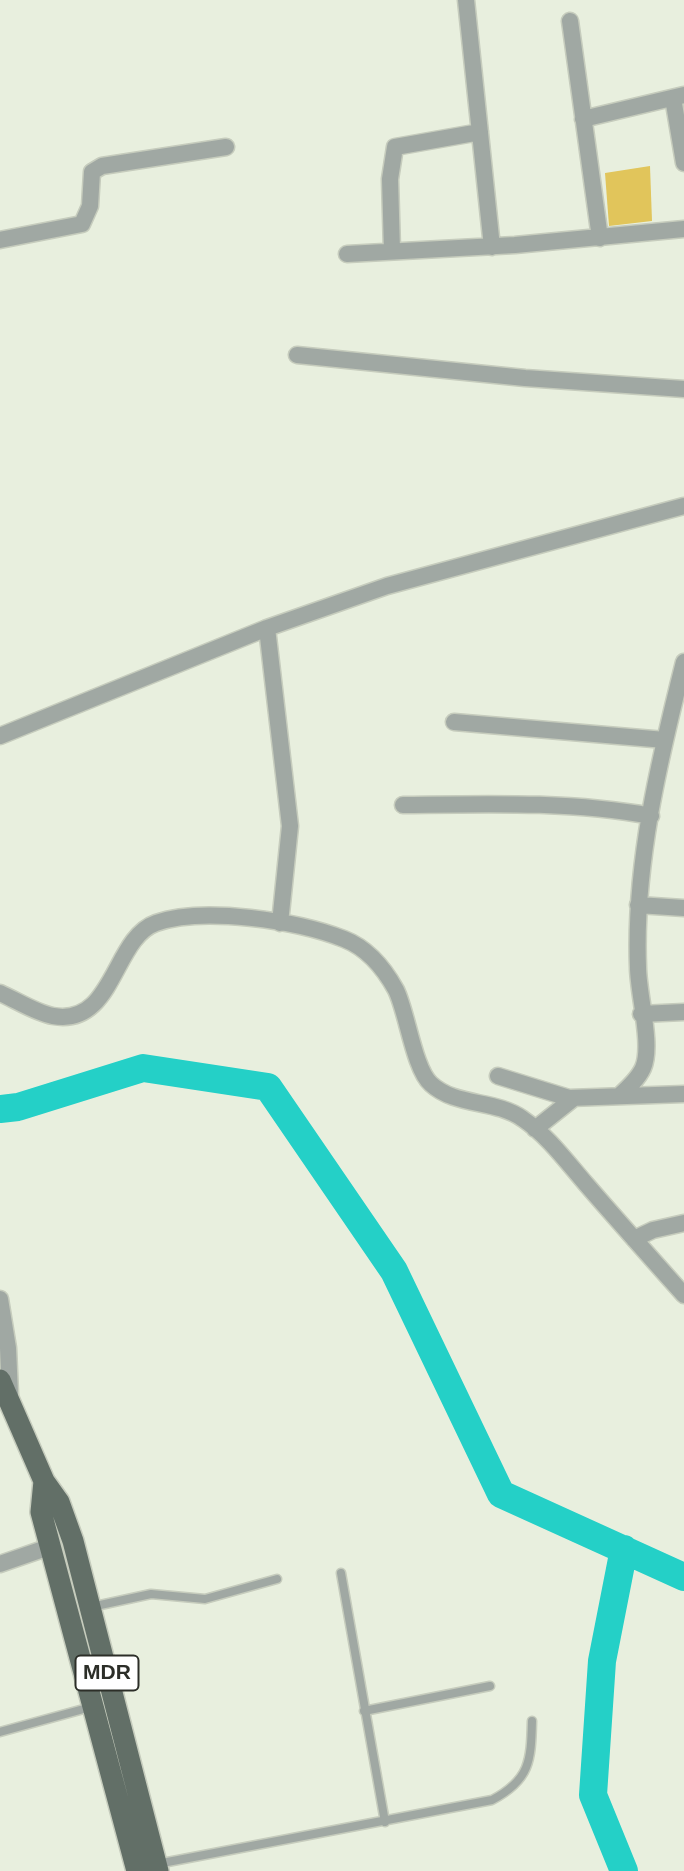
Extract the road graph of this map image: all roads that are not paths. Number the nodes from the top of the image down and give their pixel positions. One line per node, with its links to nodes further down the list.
1 (466, 0): 5 (street)
2 (570, 22): 4 (street)
3 (678, 97): 4 (street); 7 (street)
4 (583, 119): 9 (street)
5 (480, 132): 11 (street); 12 (street)
6 (226, 147): 10 (street)
7 (684, 163)
8 (684, 229): 9 (street)
9 (600, 238): 11 (street)
10 (0, 240)
11 (492, 247): 12 (street)
12 (392, 251): 13 (street)
13 (347, 254)
14 (298, 355): 15 (street)
15 (684, 389)
16 (684, 506): 17 (street)
17 (267, 628): 21 (street); 27 (street)
18 (684, 662): 19 (street)
19 (678, 705): 22 (street)
20 (454, 722): 22 (street)
21 (0, 736)
22 (665, 740): 24 (street)
23 (403, 805): 24 (street)
24 (651, 816): 25 (street)
25 (638, 905): 26 (street); 30 (street)
26 (684, 908)
27 (280, 923): 28 (street); 35 (street)
28 (0, 993)
29 (684, 1012): 30 (street)
30 (641, 1014): 33 (street)
31 (498, 1076): 34 (street)
32 (684, 1094): 33 (street)
33 (620, 1096): 34 (street)
34 (574, 1098): 35 (street)
35 (535, 1129): 37 (street)
36 (684, 1223): 37 (street)
37 (634, 1239): 38 (street)
38 (684, 1295)
39 (0, 1299): 41 (street)
40 (0, 1380): 41 (main road, MDR)
41 (10, 1404): 42 (main road, MDR)
42 (44, 1481): 43 (main road, MDR); 47 (main road, MDR)
43 (52, 1546): 44 (street); 49 (main road, MDR)
44 (0, 1564)
45 (341, 1573): 50 (lane)
46 (277, 1579): 47 (lane)
47 (89, 1607): 54 (main road, MDR)
48 (490, 1686): 50 (lane)
49 (93, 1706): 52 (lane); 54 (main road, MDR)
50 (364, 1711): 53 (lane)
51 (532, 1721): 53 (lane)
52 (0, 1732)
53 (385, 1822): 54 (lane)
54 (151, 1869)

